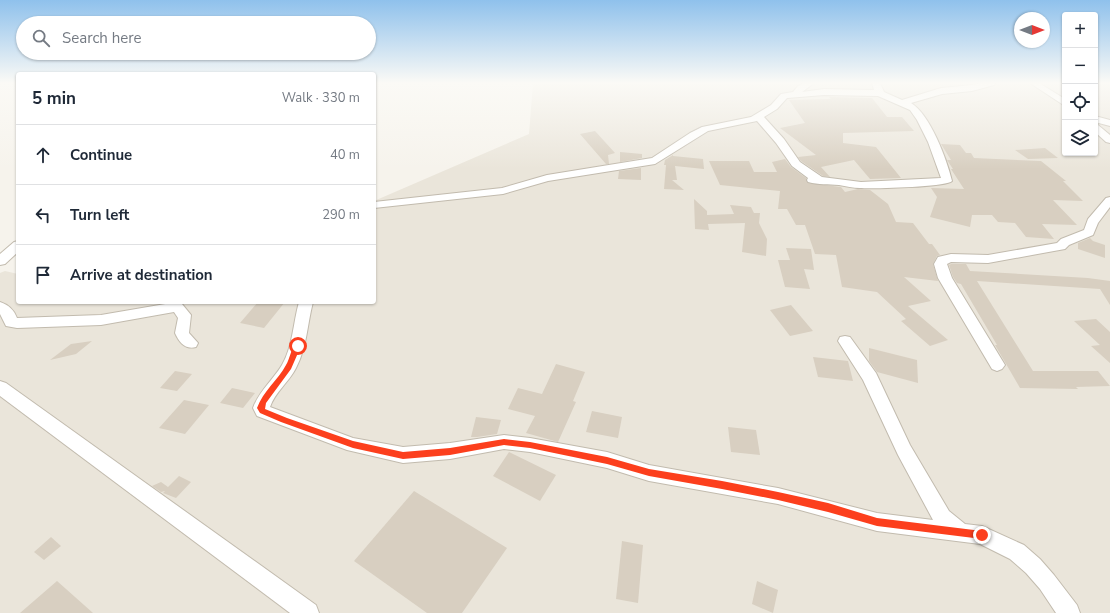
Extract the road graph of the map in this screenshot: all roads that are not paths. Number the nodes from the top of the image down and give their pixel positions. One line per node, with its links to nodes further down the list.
1 (767, 112): 3 (street)
2 (916, 112): 3 (street)
3 (762, 117): 9 (street)
4 (1098, 120): 5 (street)
5 (1110, 123)
6 (1098, 129): 7 (street)
7 (1110, 140)
8 (1110, 200): 18 (street)
9 (376, 205)
10 (16, 248): 11 (street); 12 (street)
11 (0, 254)
12 (0, 261)
13 (182, 304): 15 (street); 17 (street)
14 (305, 304): 20 (street)
15 (0, 307)
16 (845, 341): 20 (street)
17 (191, 343)
18 (997, 365)
19 (0, 387): 21 (street)
20 (959, 531): 22 (street)
21 (308, 613)
22 (1068, 613)

